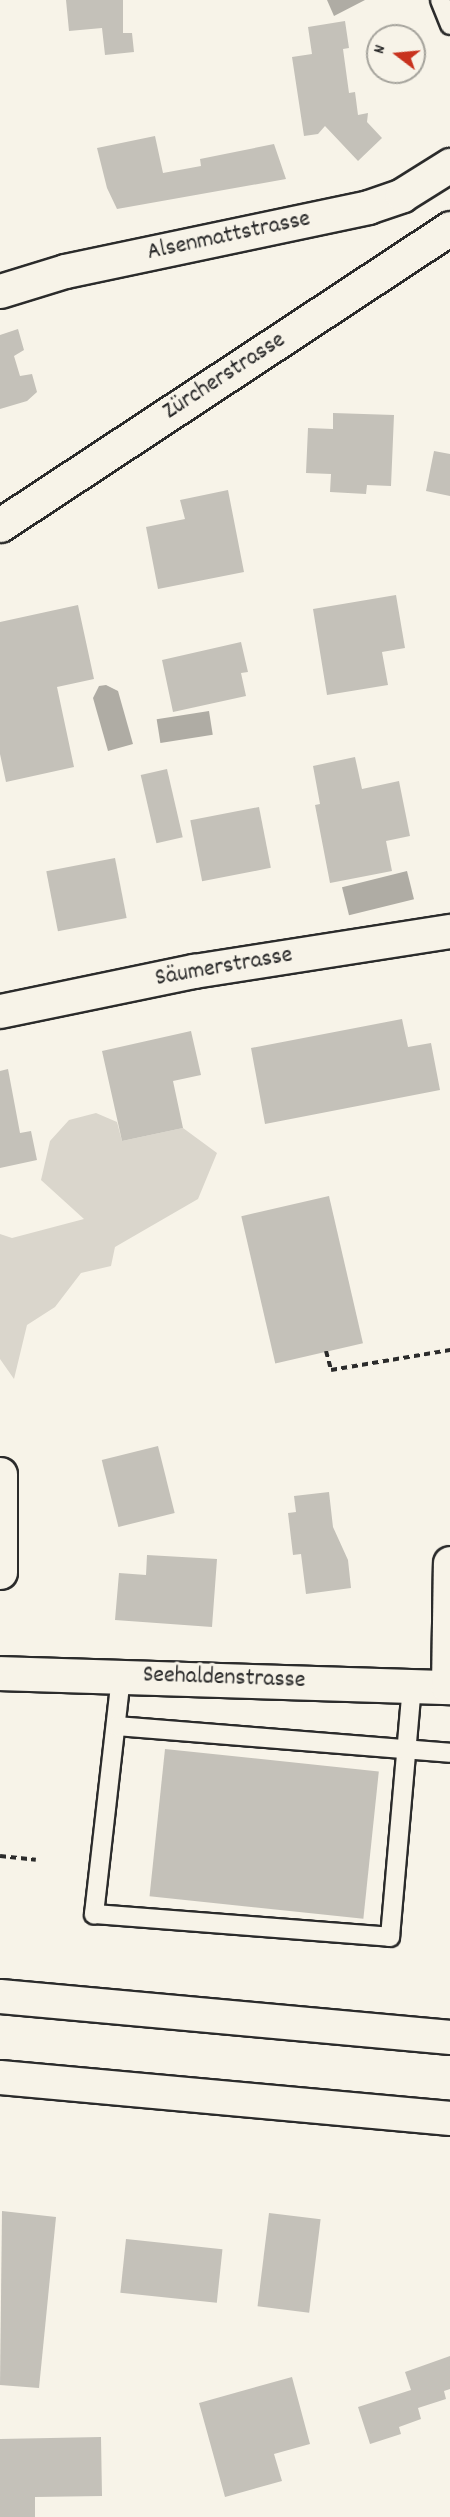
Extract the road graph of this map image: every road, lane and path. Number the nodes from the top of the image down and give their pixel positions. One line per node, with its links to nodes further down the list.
1 (440, 0): 2 (lane)
2 (450, 25)
3 (450, 165): 5 (main road, Alsenmattstrasse)
4 (450, 228): 6 (main road, Zürcherstrasse)
5 (0, 291)
6 (0, 525)
7 (450, 931): 8 (main road, Säumerstrasse)
8 (0, 1011)
9 (450, 1350): 10 (path)
10 (326, 1351)
11 (0, 1474): 13 (main road)
12 (450, 1563): 17 (main road, Seehaldenstrasse)
13 (0, 1572)
14 (0, 1673): 15 (main road, Seehaldenstrasse)
15 (121, 1677): 16 (main road, Seehaldenstrasse); 18 (lane)
16 (412, 1685): 17 (main road, Seehaldenstrasse); 19 (lane)
17 (449, 1687)
18 (116, 1726): 19 (lane); 19 (lane)
19 (406, 1752): 20 (lane)
20 (450, 1753)
21 (0, 1856): 22 (path)
22 (36, 1860)
23 (0, 1996): 24 (main road)
24 (450, 2037)
25 (0, 2077): 26 (main road)
26 (450, 2118)

